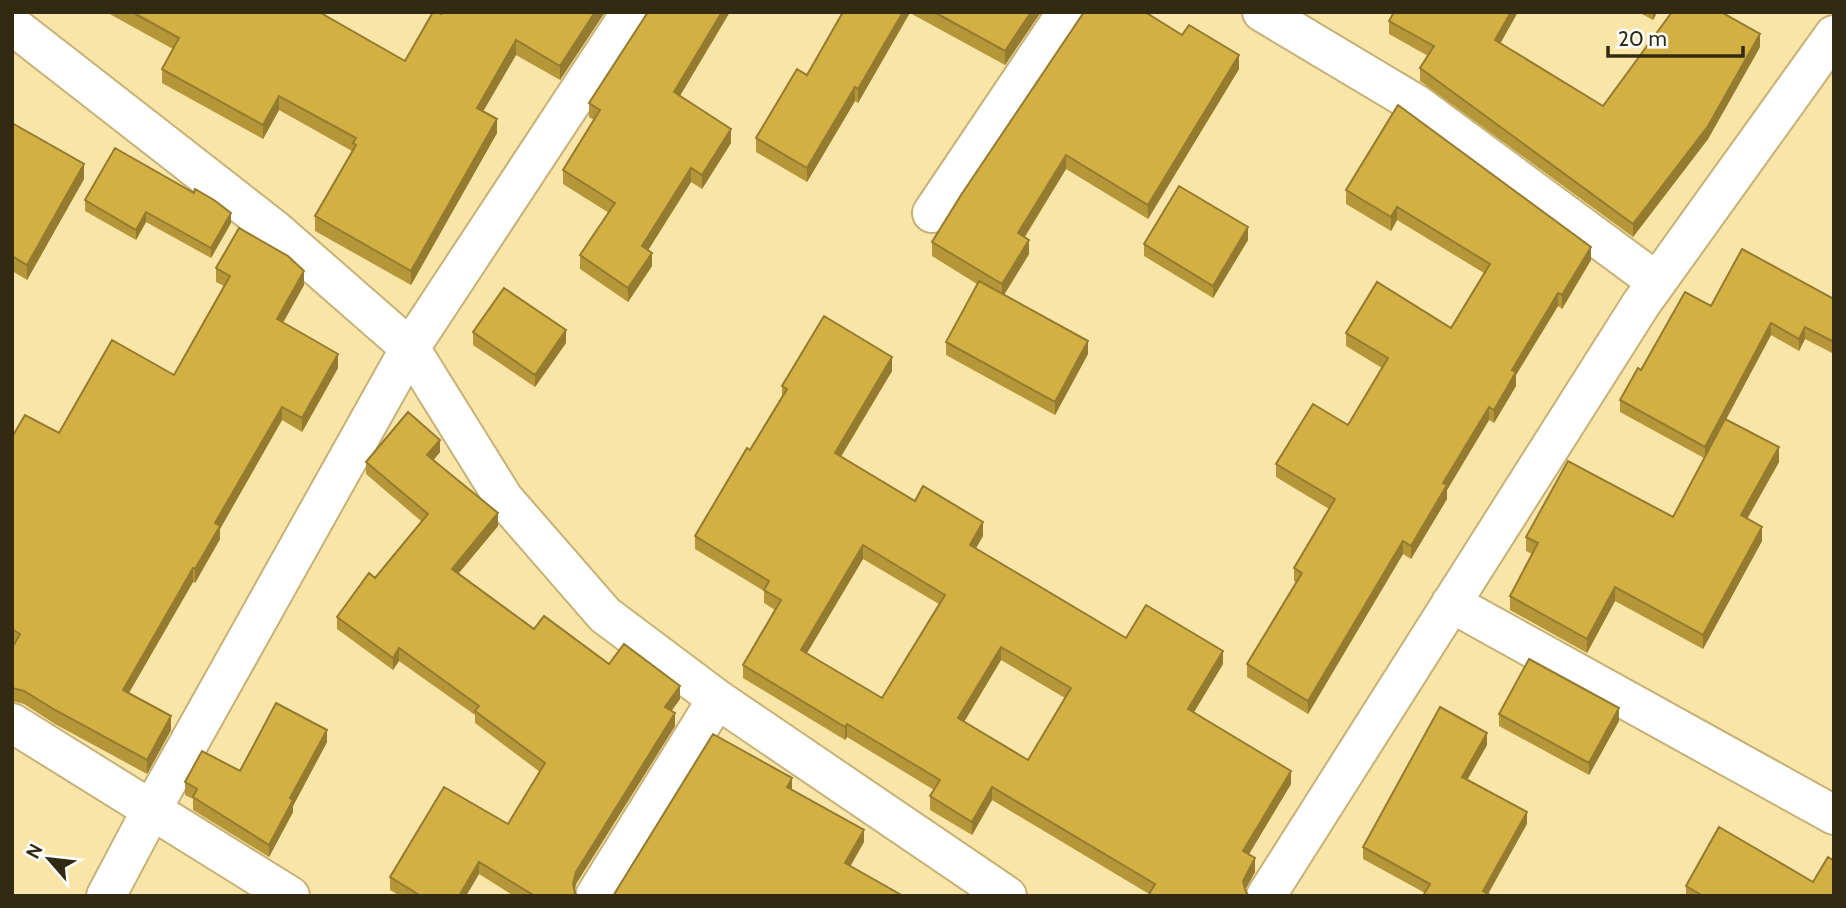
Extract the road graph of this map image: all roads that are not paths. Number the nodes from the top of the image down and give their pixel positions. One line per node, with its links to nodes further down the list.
1 (631, 12): 8 (street)
2 (1067, 12): 6 (street)
3 (1262, 12): 7 (street)
4 (12, 25): 8 (street)
5 (1834, 35): 7 (street)
6 (932, 213)
7 (1657, 282): 9 (street)
8 (410, 348): 10 (street); 12 (street)
9 (1451, 603): 13 (street); 18 (street)
10 (717, 699): 16 (street); 17 (street)
11 (12, 723): 12 (street)
12 (152, 809): 14 (street); 15 (street)
13 (1834, 816)
14 (106, 896)
15 (290, 896)
16 (595, 896)
17 (1007, 896)
18 (1266, 896)

